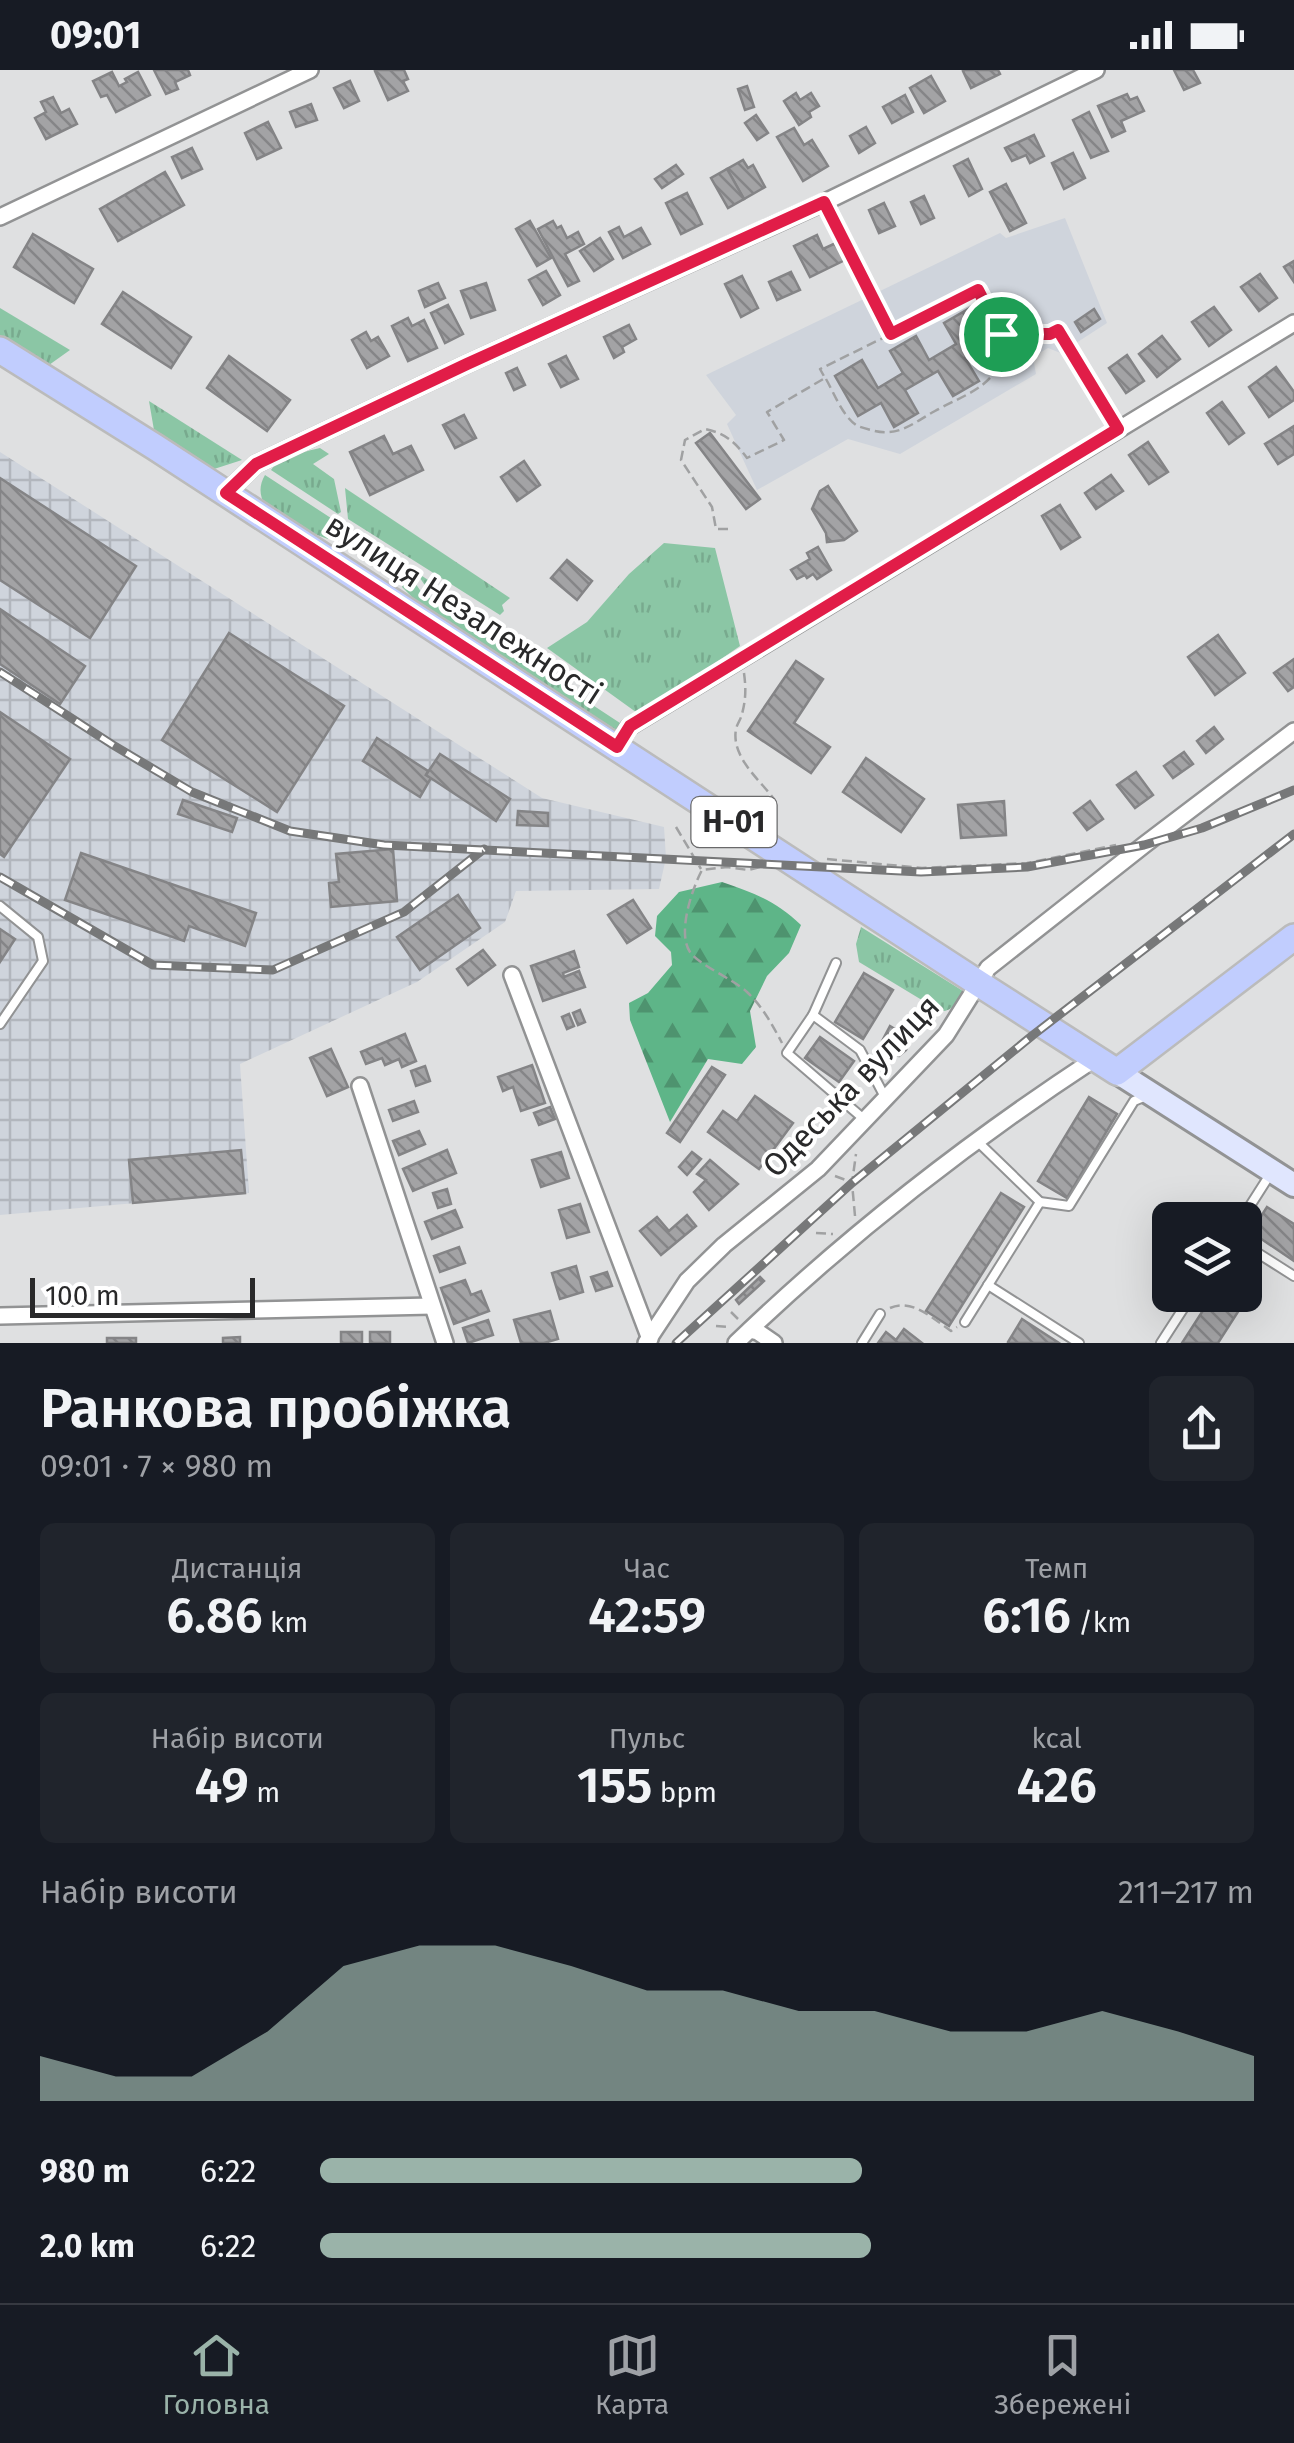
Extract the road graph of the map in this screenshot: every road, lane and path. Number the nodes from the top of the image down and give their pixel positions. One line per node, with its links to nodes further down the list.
1 (310, 70): 4 (street)
2 (1090, 71): 3 (street)
3 (824, 202): 6 (path); 11 (street)
4 (0, 217)
5 (1294, 323): 10 (street)
6 (891, 334): 7 (path); 9 (path)
7 (1001, 334): 9 (path); 10 (path)
8 (0, 350): 11 (main road, вулиця Незалежності / Н-01)
9 (826, 378): 12 (path)
10 (1118, 429): 13 (street)
11 (226, 493): 15 (main road, вулиця Незалежності / Н-01)
12 (728, 529)
13 (741, 660): 15 (street); 17 (path)
14 (1294, 731): 26 (street, Одеська вулиця)
15 (617, 747): 26 (main road, вулиця Незалежності / Н-01)
16 (676, 827): 21 (path)
17 (768, 827)
18 (1119, 845): 19 (path)
19 (814, 858)
20 (764, 866): 21 (path)
21 (702, 870): 29 (path)
22 (0, 906): 28 (lane)
23 (1294, 936): 30 (main road)
24 (836, 963): 27 (lane)
25 (512, 976): 52 (street)
26 (978, 984): 30 (main road, вулиця Незалежності / Н-01); 33 (street, Одеська вулиця)
27 (813, 1014): 29 (lane); 33 (lane)
28 (0, 1024)
29 (787, 1053): 34 (lane)
30 (1107, 1065): 32 (main road, вулиця Незалежності); 35 (street)
31 (360, 1086): 46 (street)
32 (1151, 1093): 37 (main road, вулиця Незалежності); 40 (lane)
33 (886, 1099): 34 (street, Одеська вулиця)
34 (862, 1124): 36 (street, Одеська вулиця); 38 (path)
35 (976, 1140): 40 (lane); 42 (street)
36 (818, 1169): 38 (path); 52 (street, Одеська вулиця)
37 (1272, 1171): 39 (main road, вулиця Незалежності); 41 (lane)
38 (852, 1183): 42 (path)
39 (1294, 1185)
40 (1040, 1202): 45 (lane)
41 (1252, 1202)
42 (856, 1236): 51 (street)
43 (1262, 1256): 44 (lane)
44 (1294, 1276)
45 (988, 1285): 50 (lane); 57 (lane)
46 (432, 1306): 49 (street); 53 (street)
47 (1181, 1312): 58 (lane)
48 (880, 1314): 50 (path); 56 (lane)
49 (0, 1316)
50 (965, 1322)
51 (750, 1330): 54 (street); 55 (street)
52 (648, 1341)
53 (445, 1343)
54 (736, 1343)
55 (774, 1343)
56 (862, 1343)
57 (1079, 1343)
58 (1161, 1343)

